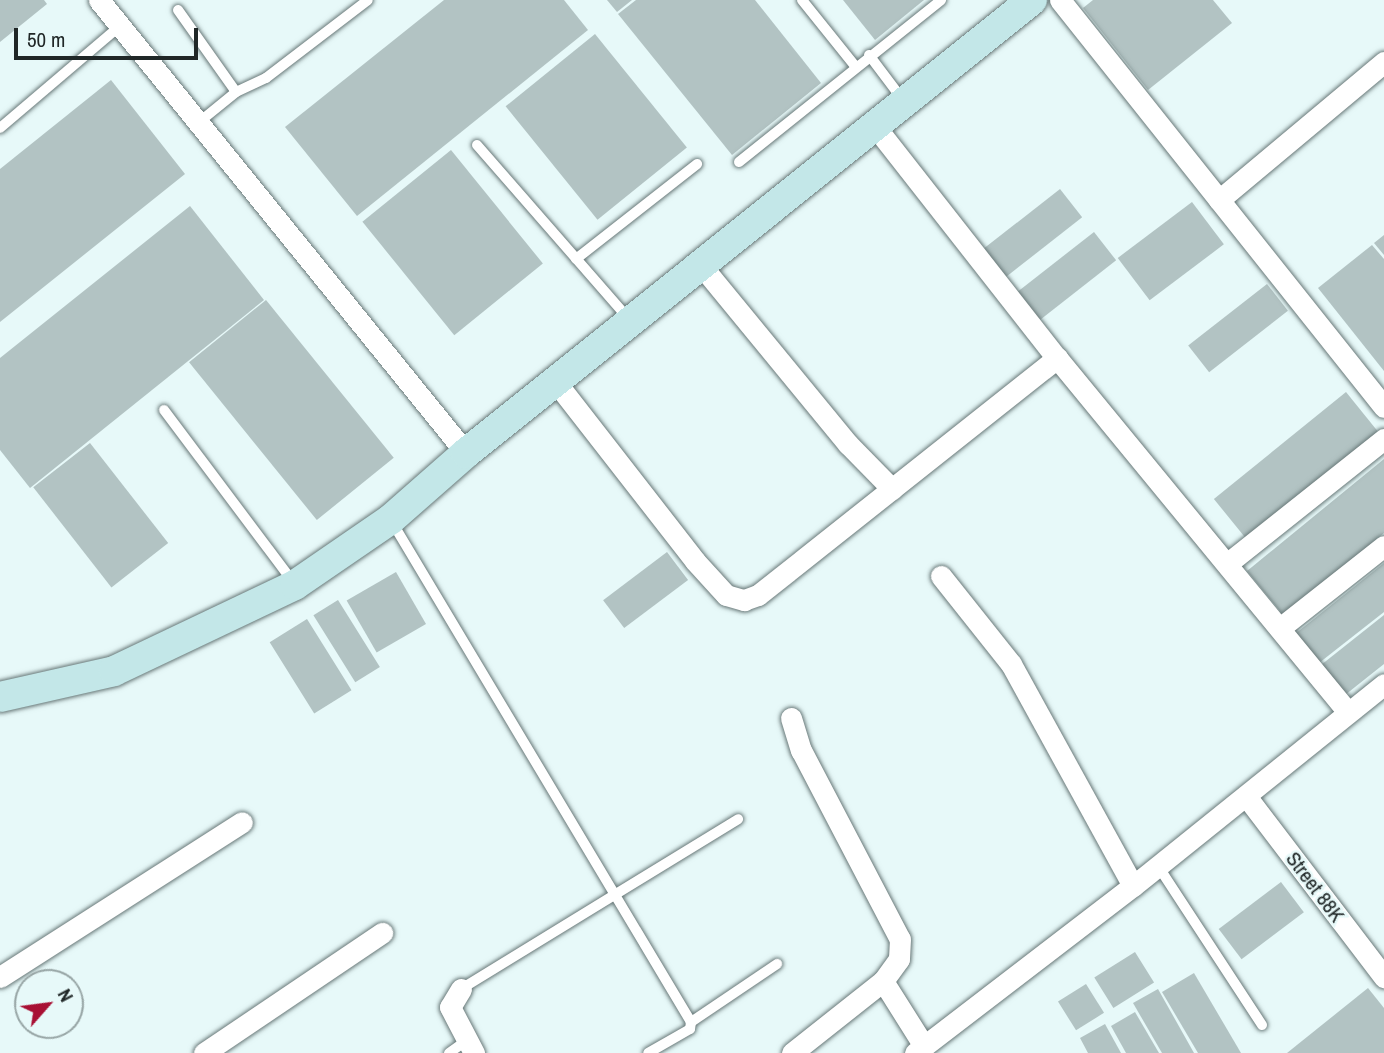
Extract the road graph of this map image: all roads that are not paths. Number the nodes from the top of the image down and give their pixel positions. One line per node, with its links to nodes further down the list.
1 (99, 0): 8 (street)
2 (368, 0): 12 (lane)
3 (802, 0): 11 (lane)
4 (942, 0): 9 (lane)
5 (1032, 0): 13 (street)
6 (1060, 0): 20 (street)
7 (177, 10): 12 (lane)
8 (120, 26): 14 (street); 16 (lane)
9 (869, 55): 11 (lane); 13 (lane)
10 (1384, 62): 20 (street)
11 (855, 66): 18 (lane)
12 (236, 92): 14 (lane)
13 (903, 101): 15 (street)
14 (198, 123): 29 (street)
15 (874, 125): 22 (street); 24 (street)
16 (0, 128)
17 (477, 145): 21 (lane)
18 (739, 162)
19 (697, 164): 21 (lane)
20 (1219, 200): 26 (street)
21 (576, 259): 23 (lane)
22 (700, 264): 23 (street); 30 (street)
23 (630, 321): 25 (street)
24 (1057, 358): 30 (street); 33 (street)
25 (555, 381): 29 (street); 30 (street)
26 (1384, 407)
27 (164, 410): 35 (lane)
28 (1384, 439): 33 (street)
29 (466, 453): 31 (street)
30 (892, 489)
31 (391, 519): 35 (street); 46 (lane)
32 (1384, 546): 36 (street)
33 (1228, 563): 36 (street)
34 (941, 576): 45 (street)
35 (295, 585): 38 (street)
36 (1280, 628): 39 (street)
37 (1384, 684): 39 (street)
38 (0, 697)
39 (1348, 712): 41 (street)
40 (791, 718): 51 (street)
41 (1246, 796): 44 (street); 50 (street, Street 88K)
42 (738, 819): 46 (lane)
43 (242, 822): 49 (street)
44 (1158, 866): 45 (street); 54 (lane)
45 (1133, 886): 56 (street)
46 (615, 893): 52 (lane); 53 (lane)
47 (382, 933): 57 (street)
48 (778, 964): 53 (lane)
49 (0, 977)
50 (1384, 977)
51 (883, 981): 56 (street); 59 (street)
52 (461, 989): 55 (street)
53 (691, 1022): 58 (lane)
54 (1262, 1025)
55 (463, 1049)
56 (920, 1049)
57 (204, 1053)
58 (648, 1053)
59 (792, 1053)

